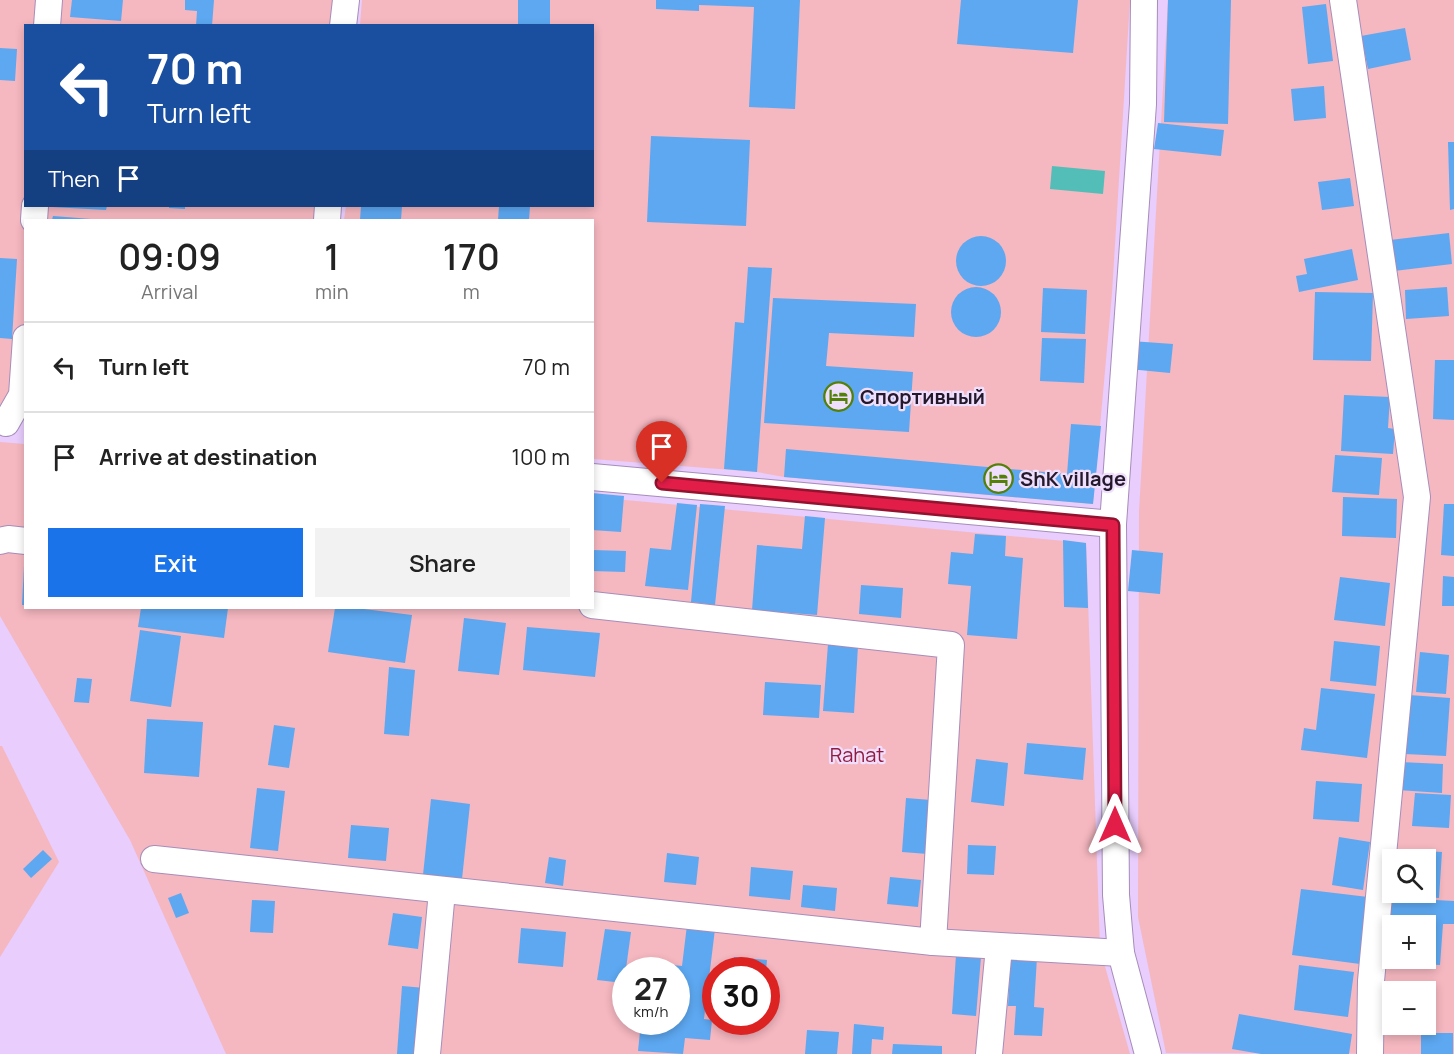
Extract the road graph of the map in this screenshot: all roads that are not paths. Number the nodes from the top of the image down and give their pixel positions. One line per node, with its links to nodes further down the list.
1 (49, 0): 5 (street)
2 (345, 0): 6 (street)
3 (1144, 0): 11 (street)
4 (1343, 0): 23 (street)
5 (47, 24)
6 (343, 24)
7 (24, 349): 8 (street)
8 (16, 395): 9 (street)
9 (11, 424)
10 (594, 477): 11 (street)
11 (1113, 525): 19 (street)
12 (0, 541): 13 (street)
13 (24, 541)
14 (594, 605): 17 (street)
15 (154, 859): 16 (street)
16 (442, 891): 17 (street); 20 (street)
17 (933, 942): 18 (street)
18 (999, 947): 19 (street); 21 (street)
19 (1121, 953): 22 (street)
20 (427, 1054)
21 (989, 1054)
22 (1149, 1054)
23 (1370, 1054)

